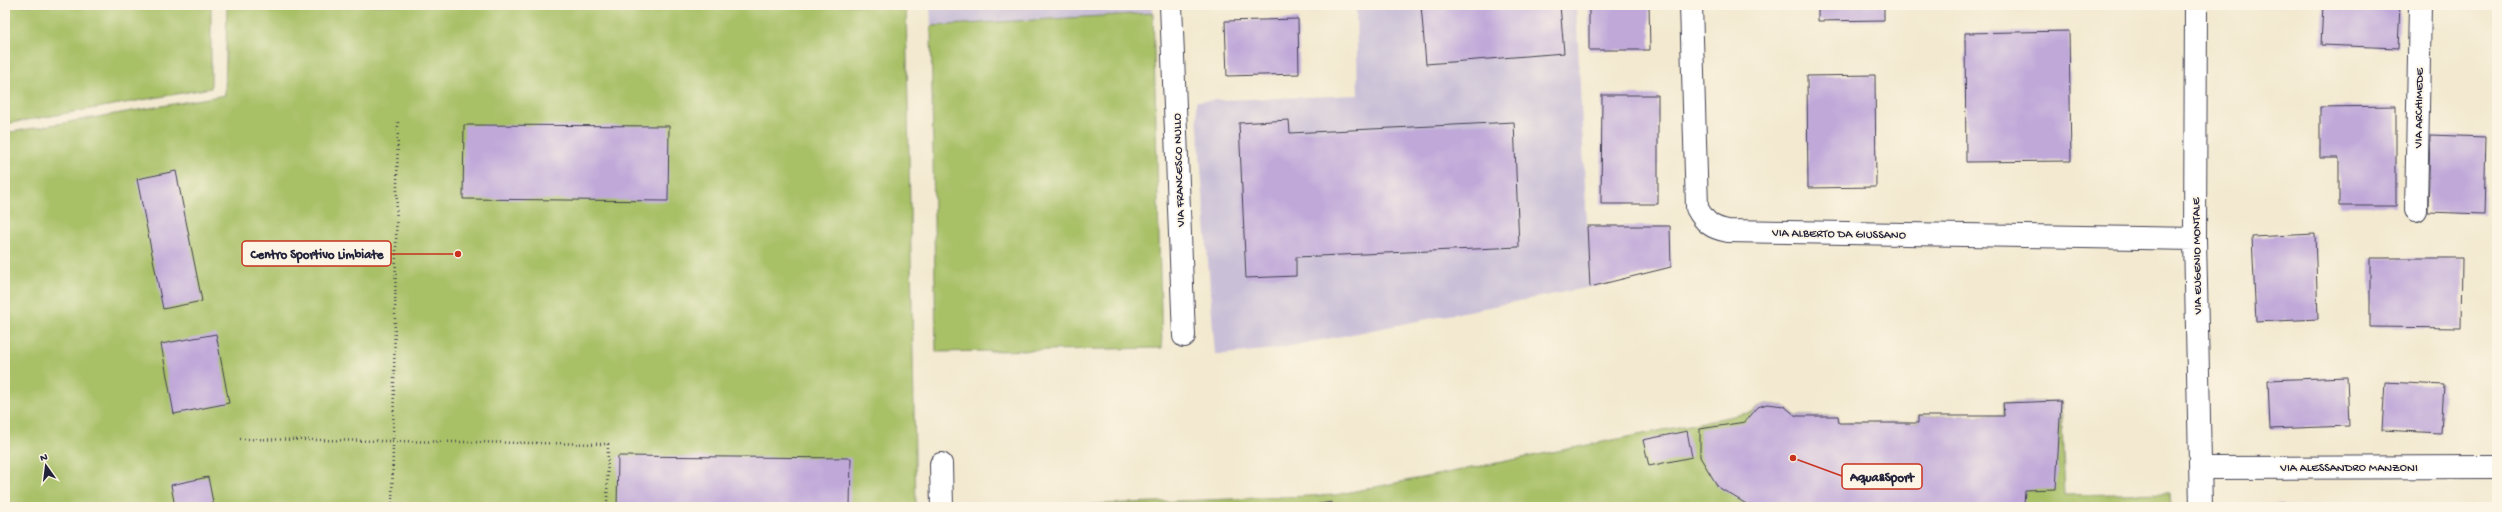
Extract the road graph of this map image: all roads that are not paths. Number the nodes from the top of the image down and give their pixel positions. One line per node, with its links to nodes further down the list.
1 (1171, 5): 7 (street, VIA FRANCESCO NULLO)
2 (1691, 5): 6 (street, VIA ALBERTO DA GIUSSANO)
3 (2196, 5): 6 (street, VIA EUGENIO MONTALE)
4 (2420, 5): 5 (street, VIA ARCHIMEDE)
5 (2416, 210)
6 (2195, 239): 10 (street, VIA EUGENIO MONTALE)
7 (1184, 336)
8 (941, 464): 11 (street)
9 (2497, 467): 10 (street, VIA ALESSANDRO MANZONI)
10 (2200, 468): 12 (street, VIA EUGENIO MONTALE)
11 (942, 507)
12 (2201, 507)

